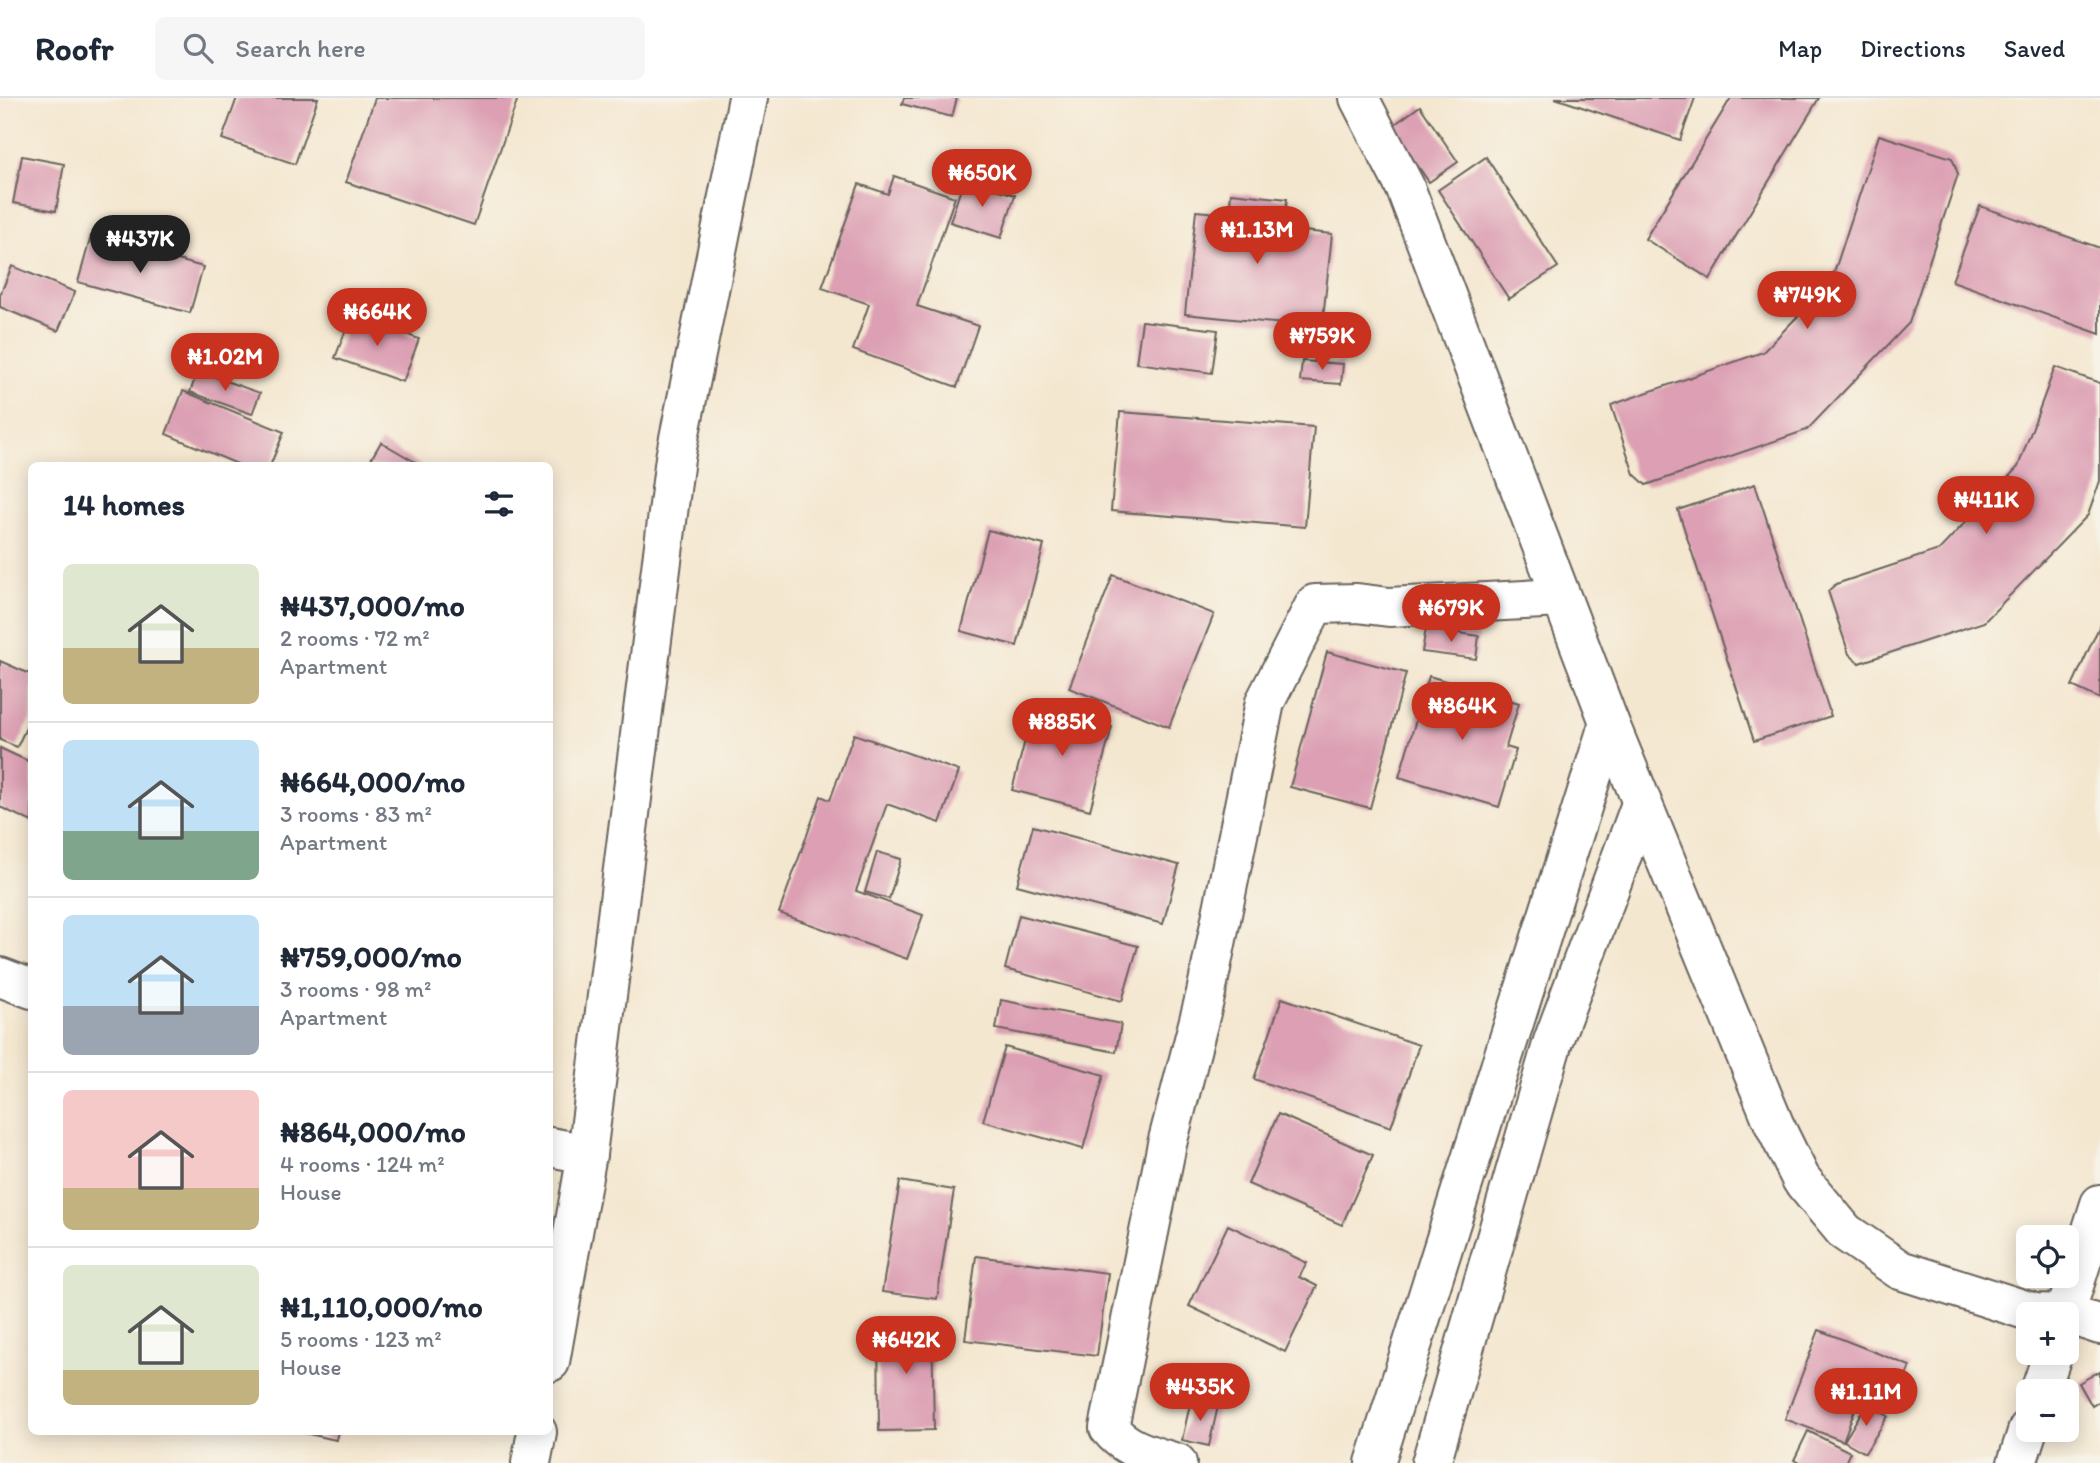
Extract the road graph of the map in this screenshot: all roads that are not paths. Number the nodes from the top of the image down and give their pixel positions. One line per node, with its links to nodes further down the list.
1 (748, 98): 9 (street)
2 (1359, 98): 3 (street)
3 (1561, 598): 4 (street); 19 (street)
4 (1609, 722): 5 (street); 20 (street)
5 (1642, 804): 12 (street); 21 (street)
6 (0, 977): 7 (street)
7 (28, 988)
8 (553, 1148): 9 (street)
9 (587, 1154): 15 (street)
10 (2100, 1203): 11 (street)
11 (2070, 1302)
12 (2016, 1307)
13 (2079, 1318): 14 (street)
14 (2100, 1325)
15 (553, 1345)
16 (536, 1435): 18 (street)
17 (2024, 1442): 22 (street)
18 (531, 1463)
19 (1177, 1463)
20 (1375, 1463)
21 (1431, 1463)
22 (2017, 1463)

